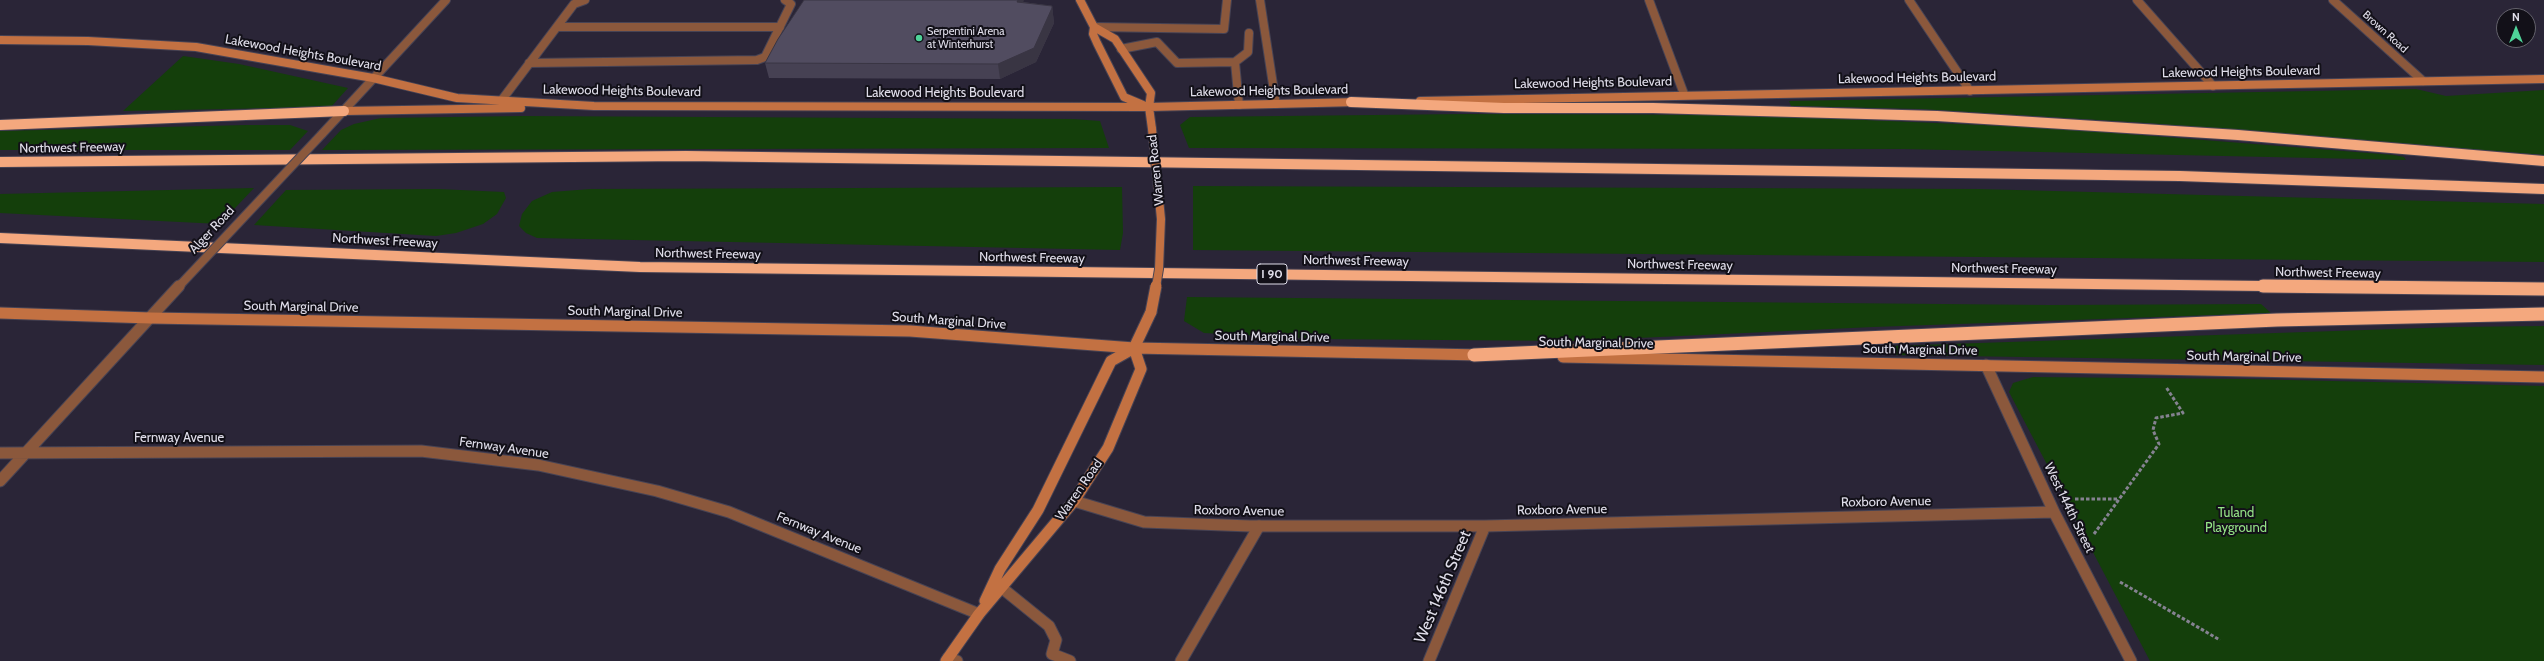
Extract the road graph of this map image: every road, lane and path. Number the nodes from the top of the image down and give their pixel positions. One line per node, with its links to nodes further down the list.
1 (446, 0): 19 (street, Alger Road)
2 (585, 0): 11 (street)
3 (785, 0): 12 (street)
4 (1080, 0): 13 (main road)
5 (1228, 0): 13 (street)
6 (1260, 0): 27 (street)
7 (1649, 0): 24 (street)
8 (1909, 0): 23 (street)
9 (2137, 0): 22 (street)
10 (2333, 0): 21 (street, Brown Road)
11 (557, 27): 12 (street); 18 (street)
12 (780, 27): 18 (street)
13 (1094, 27): 16 (main road, Warren Road); 30 (main road)
14 (1249, 33): 17 (street)
15 (0, 40): 19 (main road, Lakewood Heights Boulevard)
16 (1121, 49): 17 (street); 30 (main road, Warren Road)
17 (1235, 62): 28 (street)
18 (529, 64): 25 (street)
19 (374, 78): 25 (main road, Lakewood Heights Boulevard); 31 (street, Alger Road)
20 (2544, 79): 21 (main road, Lakewood Heights Boulevard)
21 (2423, 81): 22 (main road, Lakewood Heights Boulevard)
22 (2213, 86): 23 (main road, Lakewood Heights Boulevard)
23 (1970, 91): 24 (main road, Lakewood Heights Boulevard)
24 (1684, 94): 26 (main road, Lakewood Heights Boulevard)
25 (501, 100): 29 (main road, Lakewood Heights Boulevard)
26 (1351, 102): 27 (main road, Lakewood Heights Boulevard); 33 (highway)
27 (1276, 104): 28 (main road, Lakewood Heights Boulevard)
28 (1238, 105): 30 (main road, Lakewood Heights Boulevard)
29 (594, 106): 30 (main road, Lakewood Heights Boulevard); 31 (main road)
30 (1149, 107): 41 (main road, Warren Road, bridge)
31 (344, 111): 32 (highway); 40 (street, Alger Road, bridge)
32 (0, 125)
33 (2544, 161)
34 (0, 162): 35 (highway, Northwest Freeway)
35 (2544, 188)
36 (0, 238): 37 (highway, Northwest Freeway / I 90)
37 (2544, 290)
38 (0, 313): 40 (main road, South Marginal Drive)
39 (2544, 314): 42 (highway)
40 (150, 318): 41 (main road, South Marginal Drive); 47 (street, Alger Road)
41 (1134, 348): 42 (main road, South Marginal Drive); 51 (main road, Warren Road); 58 (main road, Warren Road)
42 (1474, 355): 43 (main road, South Marginal Drive)
43 (1986, 365): 44 (main road, South Marginal Drive); 52 (street, West 144th Street)
44 (2544, 377)
45 (2166, 386): 50 (path)
46 (0, 453): 47 (street, Fernway Avenue)
47 (26, 453): 48 (street, Alger Road); 58 (street, Fernway Avenue)
48 (0, 480)
49 (2075, 499): 50 (path)
50 (2119, 499): 55 (path)
51 (1074, 501): 53 (street, Roxboro Avenue); 57 (main road, Warren Road)
52 (2054, 512): 54 (street, Roxboro Avenue); 64 (street, West 144th Street)
53 (1259, 526): 54 (street, Roxboro Avenue); 62 (street)
54 (1486, 526): 63 (street, West 146th Street)
55 (2094, 534)
56 (2120, 582): 59 (path)
57 (1002, 588): 58 (main road, Warren Road); 61 (street)
58 (980, 614): 60 (main road, Warren Road)
59 (2220, 640)
60 (950, 660)
61 (1070, 661)
62 (1181, 661)
63 (1429, 661)
64 (2131, 661)

